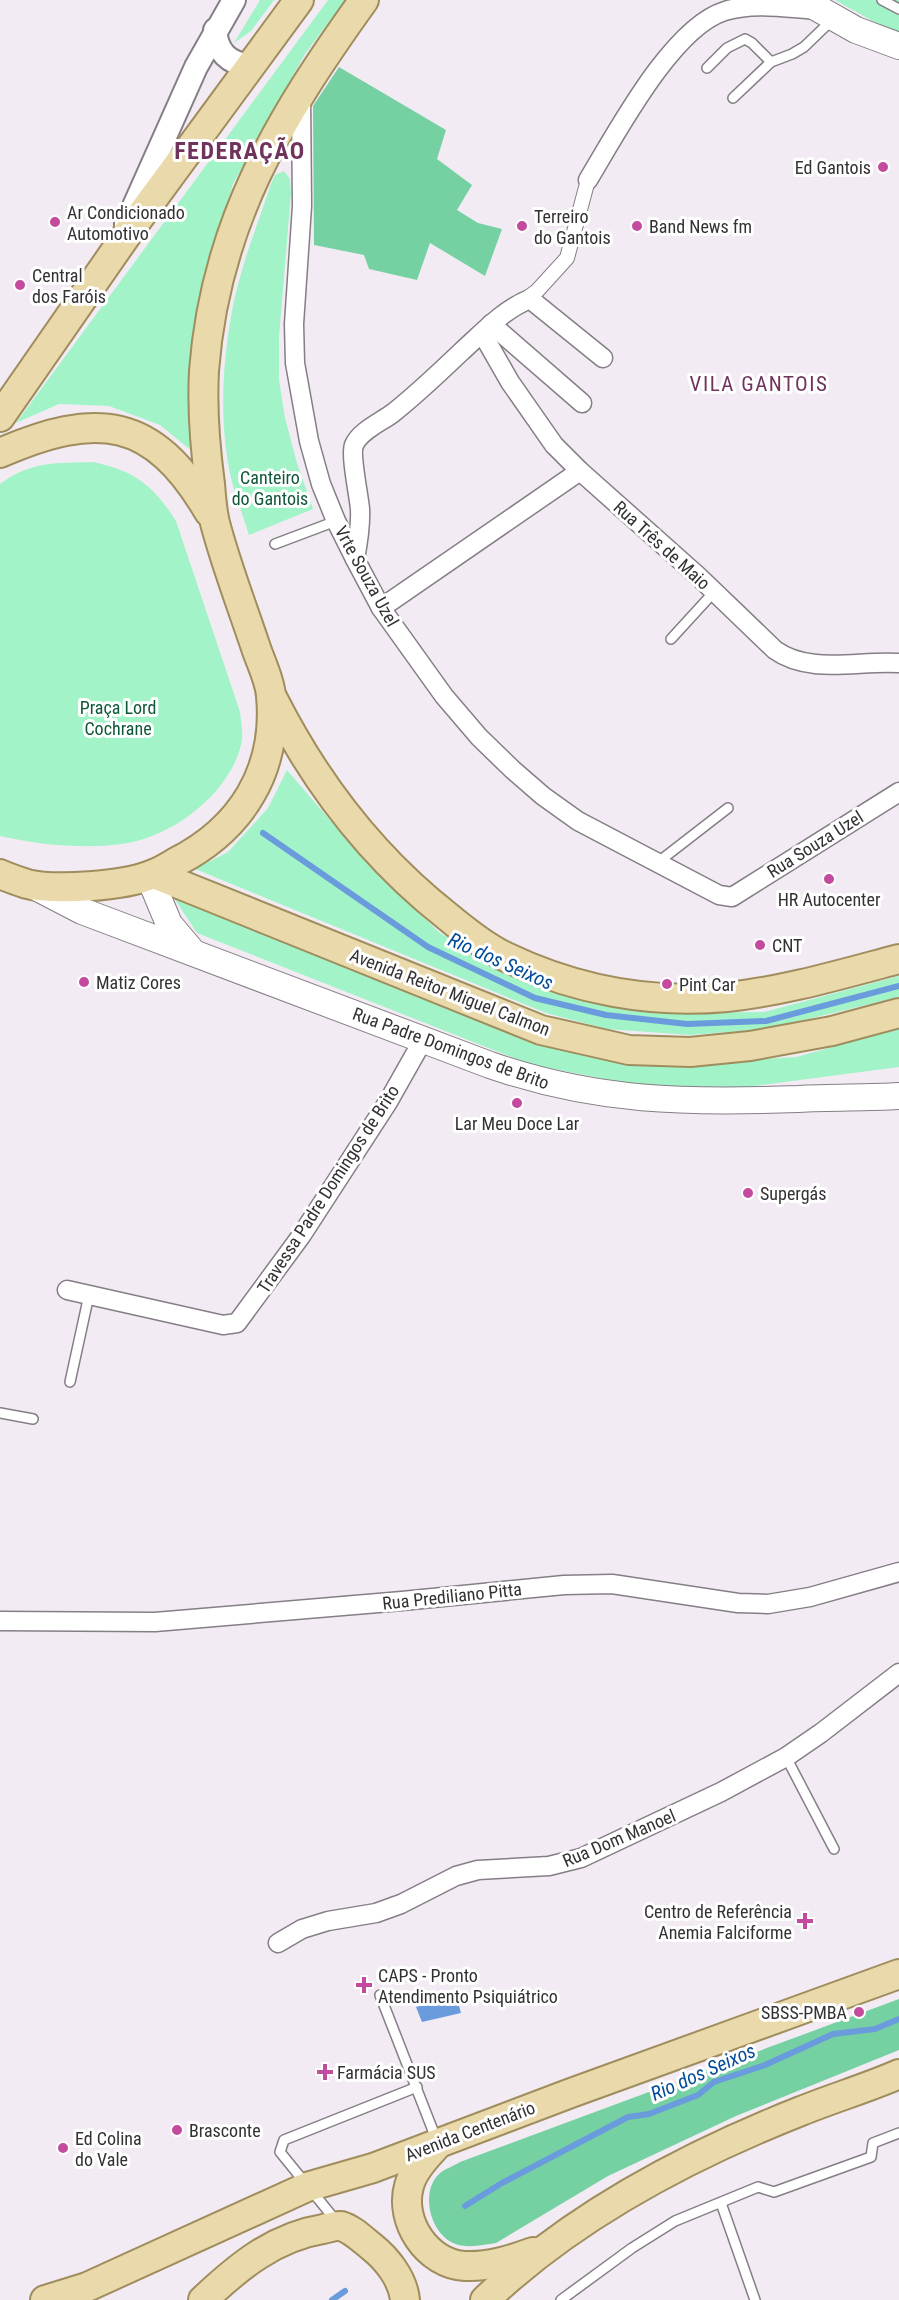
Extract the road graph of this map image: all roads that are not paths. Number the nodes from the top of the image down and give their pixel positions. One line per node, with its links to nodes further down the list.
1 (234, 0): 7 (street)
2 (299, 0): 10 (main road)
3 (364, 0): 12 (main road)
4 (882, 0): 5 (lane)
5 (899, 9)
6 (818, 10): 8 (main road); 9 (lane); 14 (street)
7 (215, 30): 10 (street); 15 (street)
8 (899, 46)
9 (771, 62): 11 (lane); 13 (lane)
10 (250, 66): 15 (main road)
11 (707, 68)
12 (301, 92): 23 (main road); 24 (street, Vrte Souza Uzel)
13 (733, 98)
14 (588, 180): 16 (street)
15 (116, 251): 20 (main road)
16 (522, 302): 17 (street); 18 (street)
17 (486, 329): 19 (street); 22 (street, Rua Três de Maio); 26 (street)
18 (603, 358)
19 (582, 403)
20 (0, 417)
21 (0, 453): 23 (main road)
22 (580, 471): 27 (street, Rua Três de Maio); 28 (street)
23 (214, 521): 31 (main road)
24 (336, 521): 25 (lane); 26 (street, Vrte Souza Uzel)
25 (275, 544)
26 (354, 559): 28 (street, Vrte Souza Uzel)
27 (714, 592): 29 (lane); 30 (street, Rua Três de Maio)
28 (381, 608): 34 (street, Vrte Souza Uzel)
29 (671, 639)
30 (899, 663)
31 (271, 694): 36 (main road); 40 (main road)
32 (899, 792): 38 (street, Rua Souza Uzel)
33 (728, 808): 34 (lane)
34 (657, 863): 38 (street, Vrte Souza Uzel)
35 (0, 874): 37 (main road)
36 (151, 875): 37 (main road); 39 (main road, Rua Padre Domingos de Brito); 41 (main road, Avenida Reitor Miguel Calmon)
37 (32, 885): 39 (main road, Rua Padre Domingos de Brito)
38 (732, 897)
39 (193, 952): 42 (main road, Rua Padre Domingos de Brito)
40 (899, 959)
41 (899, 1013)
42 (423, 1040): 43 (main road, Rua Padre Domingos de Brito); 45 (street, Travessa Padre Domingos de Brito)
43 (899, 1096)
44 (67, 1290): 45 (street)
45 (89, 1295): 46 (lane)
46 (70, 1382)
47 (0, 1413): 48 (lane)
48 (33, 1419)
49 (899, 1572): 50 (street, Rua Prediliano Pitta)
50 (0, 1621)
51 (899, 1673): 52 (street, Rua Dom Manoel)
52 (786, 1757): 53 (lane); 54 (street, Rua Dom Manoel)
53 (834, 1849)
54 (278, 1943)
55 (899, 1974): 60 (main road, Avenida Centenário)
56 (380, 1995): 58 (lane)
57 (895, 2080): 64 (main road)
58 (417, 2087): 60 (lane); 61 (lane)
59 (899, 2133): 62 (lane)
60 (438, 2144): 61 (main road, Avenida Centenário); 64 (main road)
61 (307, 2187): 63 (lane); 65 (main road, Avenida Centenário)
62 (721, 2203): 69 (lane); 70 (lane)
63 (340, 2226): 66 (main road); 67 (main road)
64 (548, 2245): 68 (main road)
65 (45, 2300)
66 (203, 2300)
67 (405, 2300)
68 (485, 2300)
69 (561, 2300)
70 (755, 2300)

